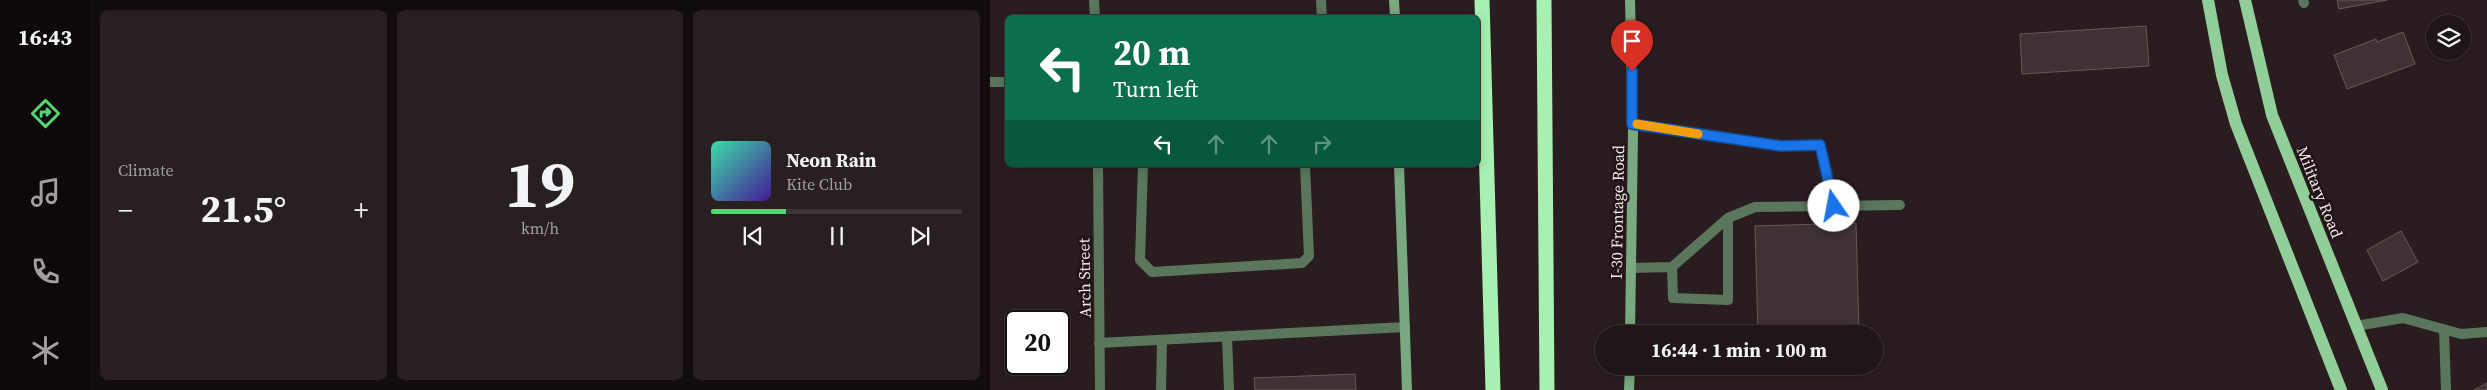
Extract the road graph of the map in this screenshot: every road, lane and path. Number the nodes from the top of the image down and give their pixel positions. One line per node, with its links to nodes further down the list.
1 (1094, 0): 9 (street)
2 (1321, 0): 10 (street)
3 (1394, 0): 11 (main road)
4 (1482, 0): 37 (highway)
5 (1544, 0): 38 (highway)
6 (1630, 0): 14 (main road, I-30 Frontage Road)
7 (2208, 0): 40 (main road)
8 (2245, 0): 26 (main road, Military Road)
9 (1095, 15)
10 (1322, 15)
11 (1395, 15)
12 (990, 82): 13 (street)
13 (1005, 82)
14 (1632, 124): 20 (street); 23 (main road, I-30 Frontage Road)
15 (1098, 167): 31 (street, Arch Street)
16 (1143, 167): 17 (street)
17 (1305, 167)
18 (1399, 167): 25 (main road)
19 (1900, 205): 20 (street)
20 (1834, 206): 21 (street)
21 (1728, 218): 22 (street); 22 (street)
22 (1672, 267): 23 (street)
23 (1631, 268): 24 (main road, I-30 Frontage Road)
24 (1630, 325)
25 (1404, 326): 29 (street); 36 (main road)
26 (2356, 326): 27 (street); 41 (main road, Military Road)
27 (2444, 330): 28 (street); 42 (street)
28 (2487, 332)
29 (1227, 336): 30 (street); 35 (street)
30 (1162, 340): 31 (street); 34 (street)
31 (1099, 343): 33 (street, Arch Street)
32 (1630, 375): 39 (main road)
33 (1100, 390)
34 (1161, 390)
35 (1230, 390)
36 (1407, 390)
37 (1493, 390)
38 (1547, 390)
39 (1630, 390)
40 (2341, 390)
41 (2382, 390)
42 (2446, 390)

